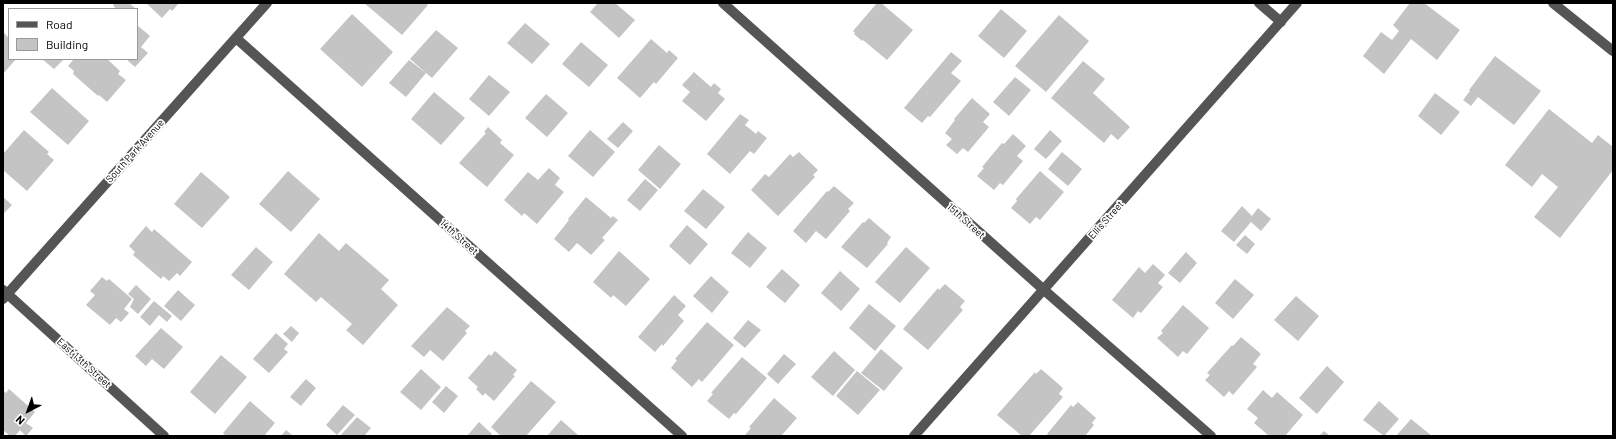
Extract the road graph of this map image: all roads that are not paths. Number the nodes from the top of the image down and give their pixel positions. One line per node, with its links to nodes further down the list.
1 (267, 3): 7 (street, South Park Avenue)
2 (724, 3): 9 (street, 15th Street)
3 (1259, 3): 6 (street)
4 (1297, 3): 6 (street, Ellis Street)
5 (1554, 3): 8 (street)
6 (1281, 22): 9 (street, Ellis Street)
7 (236, 38): 10 (street, South Park Avenue); 12 (street, 14th Street)
8 (1613, 51)
9 (1044, 290): 13 (street, Ellis Street); 14 (street, 15th Street)
10 (5, 294): 11 (street, East 13th Street)
11 (164, 436)
12 (682, 436)
13 (914, 436)
14 (1211, 436)

